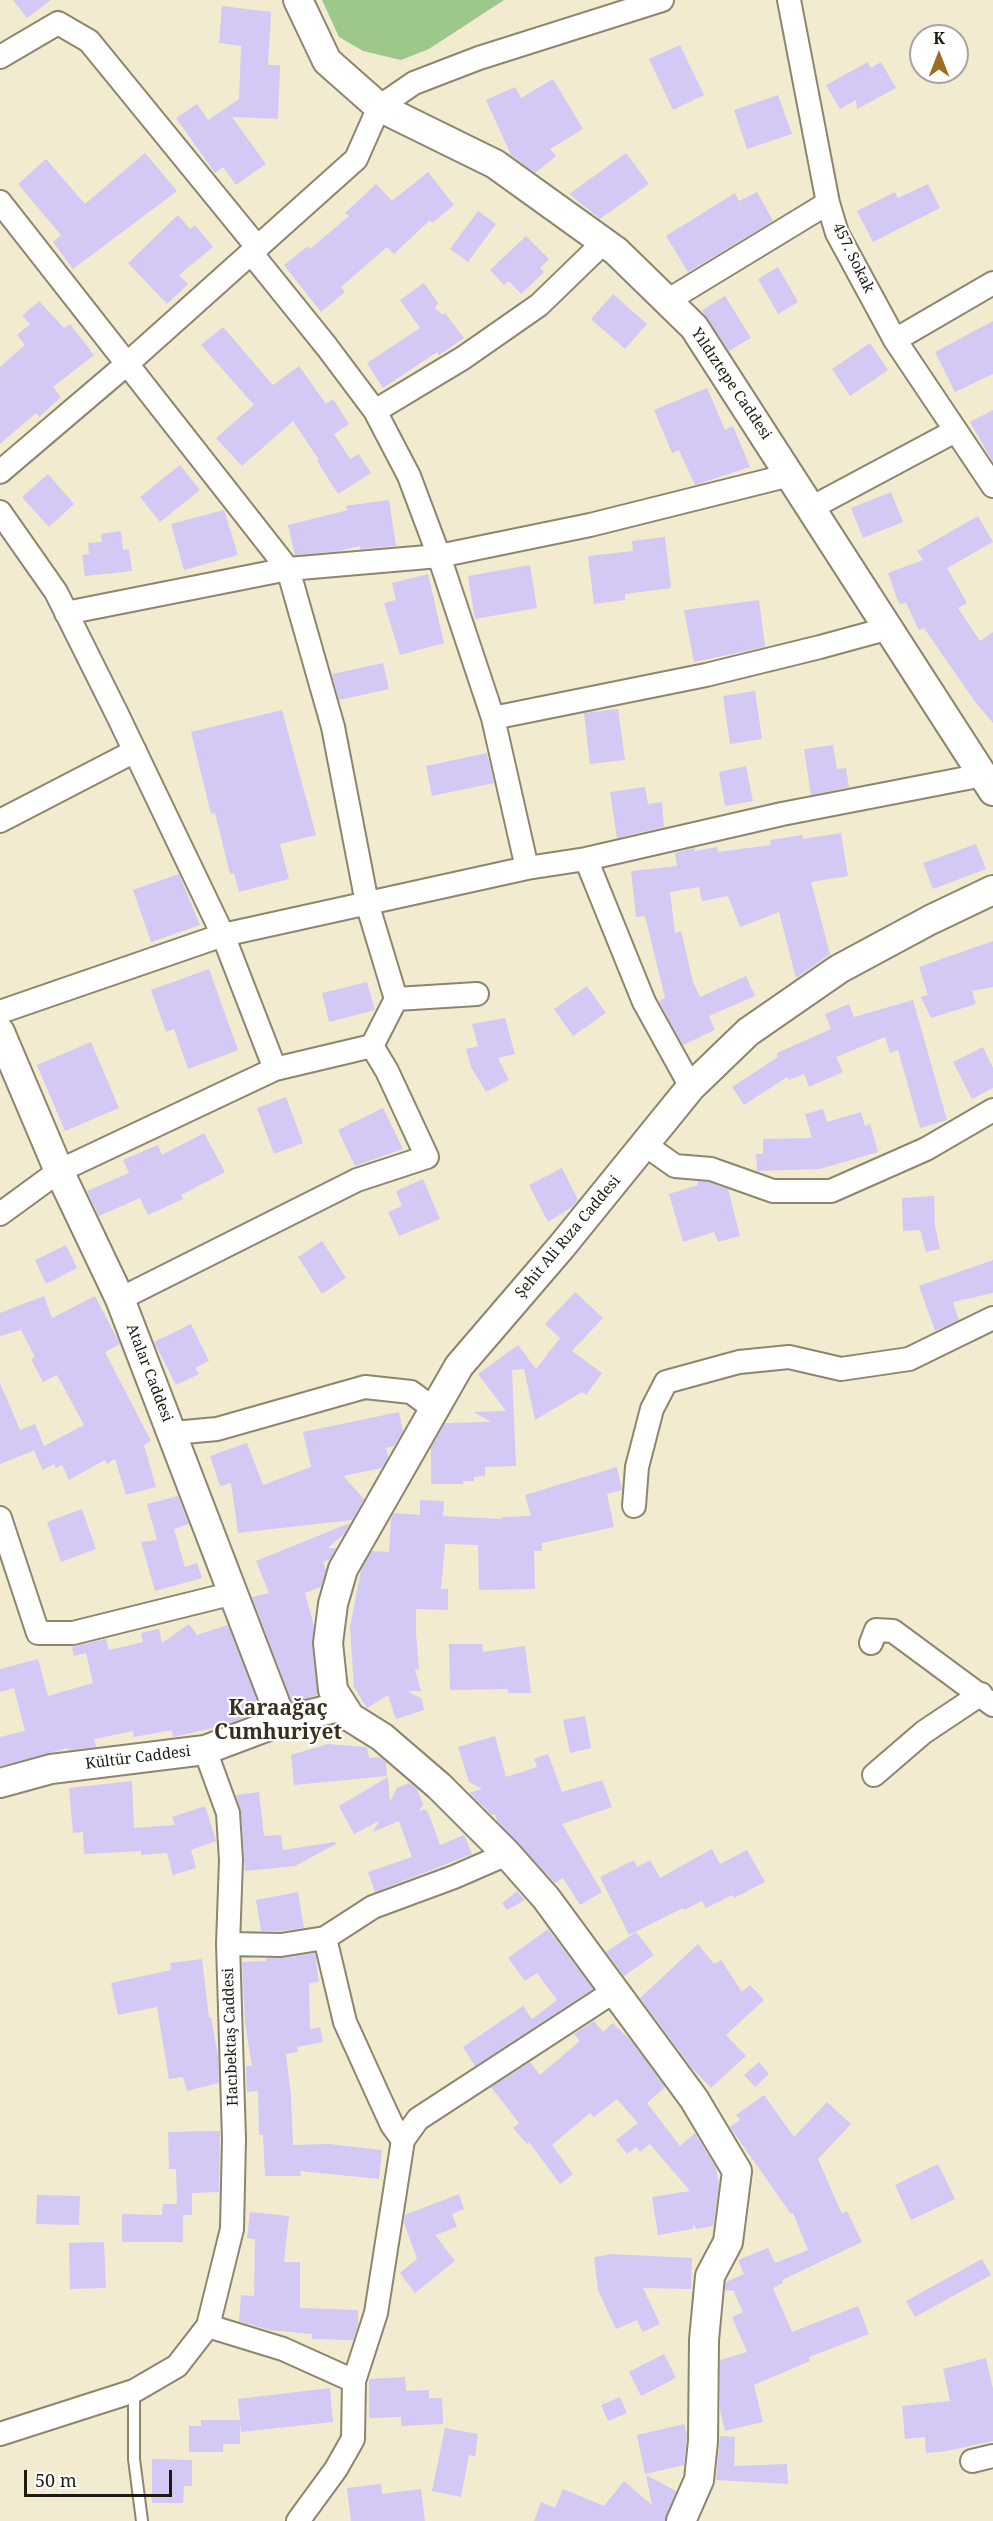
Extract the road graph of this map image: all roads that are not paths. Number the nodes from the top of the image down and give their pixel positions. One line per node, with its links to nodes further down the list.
1 (298, 0): 5 (street, Yıldıztepe Caddesi)
2 (662, 0): 5 (street)
3 (789, 0): 7 (street, 457. Sokak)
4 (0, 57): 9 (street)
5 (378, 107): 8 (street, Yıldıztepe Caddesi); 9 (street)
6 (0, 202): 13 (street)
7 (828, 203): 11 (street); 12 (street, 457. Sokak)
8 (604, 242): 11 (street, Yıldıztepe Caddesi); 14 (street)
9 (255, 251): 13 (street); 14 (street)
10 (993, 283): 12 (street)
11 (667, 301): 18 (street, Yıldıztepe Caddesi)
12 (895, 340): 15 (street, 457. Sokak)
13 (128, 363): 16 (street); 22 (street)
14 (375, 411): 21 (street)
15 (956, 431): 17 (street, 457. Sokak); 19 (street)
16 (1, 468)
17 (989, 472)
18 (790, 475): 19 (street, Yıldıztepe Caddesi); 21 (street)
19 (811, 508): 24 (street, Yıldıztepe Caddesi)
20 (0, 512): 23 (street)
21 (439, 556): 22 (street); 25 (street)
22 (288, 569): 23 (street); 32 (street)
23 (66, 613): 26 (street)
24 (886, 628): 25 (street); 27 (street, Yıldıztepe Caddesi)
25 (493, 718): 30 (street)
26 (135, 751): 28 (street); 33 (street)
27 (988, 783): 29 (street)
28 (0, 821)
29 (586, 859): 30 (street); 40 (street)
30 (527, 868): 32 (street)
31 (993, 890): 40 (street, Şehit Ali Rıza Caddesi)
32 (367, 903): 33 (street); 35 (street)
33 (223, 935): 36 (street); 39 (street)
34 (477, 994): 35 (street)
35 (396, 999): 38 (street)
36 (0, 1012)
37 (0, 1032): 43 (street, Atalar Caddesi)
38 (372, 1046): 39 (street); 45 (street)
39 (275, 1069): 43 (street)
40 (691, 1087): 42 (street, Şehit Ali Rıza Caddesi)
41 (993, 1110): 42 (street)
42 (644, 1144): 47 (street, Şehit Ali Rıza Caddesi)
43 (59, 1171): 44 (street); 45 (street, Atalar Caddesi)
44 (0, 1214)
45 (120, 1299): 48 (street, Atalar Caddesi)
46 (993, 1318): 49 (street)
47 (434, 1409): 48 (street); 54 (street, Şehit Ali Rıza Caddesi)
48 (173, 1433): 51 (street, Atalar Caddesi)
49 (634, 1506)
50 (0, 1518): 51 (street)
51 (234, 1593): 55 (street, Atalar Caddesi)
52 (871, 1643): 53 (street)
53 (987, 1700): 57 (street)
54 (347, 1711): 55 (street, Kültür Caddesi); 59 (street)
55 (282, 1721): 56 (street, Kültür Caddesi)
56 (205, 1750): 58 (street, Kültür Caddesi); 61 (street, Hacıbektaş Caddesi)
57 (874, 1775)
58 (0, 1782)
59 (507, 1854): 60 (street); 62 (street)
60 (325, 1938): 61 (street); 63 (street)
61 (228, 1944): 64 (street, Hacıbektaş Caddesi)
62 (616, 1990): 63 (street); 70 (street)
63 (403, 2140): 65 (street)
64 (208, 2326): 65 (street); 66 (street)
65 (354, 2381): 69 (street)
66 (134, 2391): 67 (street); 68 (lane)
67 (0, 2434)
68 (142, 2521)
69 (298, 2521)
70 (681, 2521)

